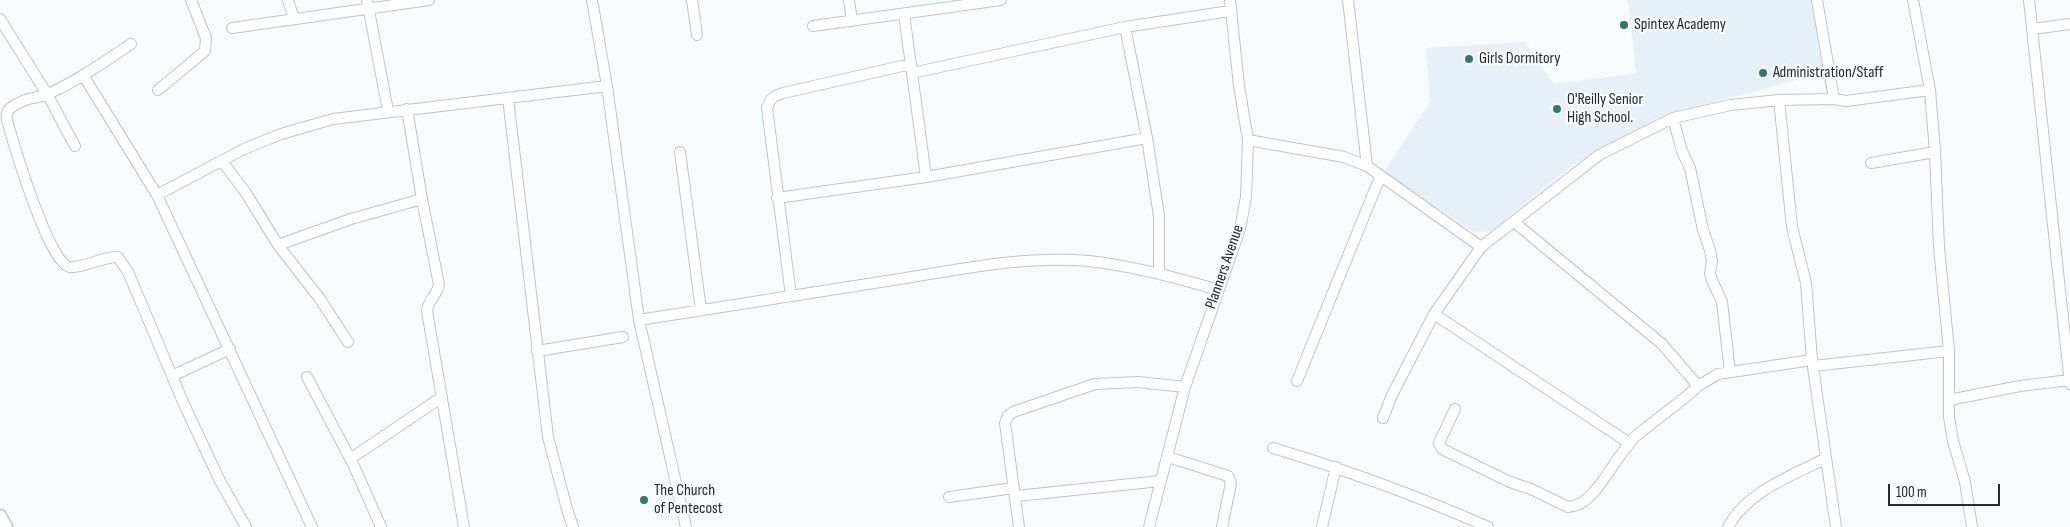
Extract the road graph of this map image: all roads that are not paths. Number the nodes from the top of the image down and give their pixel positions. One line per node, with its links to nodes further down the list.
1 (191, 0): 29 (street)
2 (288, 0): 17 (street)
3 (429, 0): 13 (street)
4 (592, 0): 28 (street)
5 (692, 0): 24 (street)
6 (849, 0): 18 (street)
7 (1001, 0): 15 (street)
8 (1230, 0): 14 (street, Planners Avenue)
9 (1348, 0): 45 (street)
10 (1817, 0): 33 (street)
11 (1913, 0): 30 (street)
12 (2029, 0): 23 (street)
13 (368, 4): 17 (street); 36 (street)
14 (1230, 11): 21 (street); 39 (street, Planners Avenue)
15 (904, 14): 18 (street); 26 (street)
16 (0, 19): 31 (street)
17 (294, 19): 22 (street)
18 (852, 21): 20 (street)
19 (2070, 24): 23 (street)
20 (813, 26)
21 (1125, 27): 26 (street); 38 (street)
22 (232, 28)
23 (2032, 29): 65 (street)
24 (697, 35)
25 (131, 44): 27 (street)
26 (912, 69): 46 (street); 49 (street)
27 (83, 75): 31 (street); 48 (street)
28 (607, 86): 32 (street); 59 (street)
29 (158, 90)
30 (1930, 90): 33 (street); 42 (street)
31 (47, 94): 40 (street); 68 (street)
32 (508, 98): 35 (street); 63 (street)
33 (1834, 99): 34 (street)
34 (1779, 100): 37 (street); 66 (street)
35 (407, 109): 36 (street); 50 (street)
36 (388, 111): 43 (street)
37 (1674, 118): 51 (street); 67 (street)
38 (1146, 138): 46 (street); 54 (street)
39 (1248, 140): 45 (street); 55 (street, Planners Avenue)
40 (75, 146)
41 (680, 152): 57 (street)
42 (1936, 152): 44 (street); 64 (street)
43 (222, 161): 48 (street); 52 (street)
44 (1871, 163)
45 (1367, 166): 47 (street)
46 (926, 177): 49 (street)
47 (1380, 177): 53 (street); 70 (street)
48 (157, 195): 62 (street)
49 (777, 198): 56 (street)
50 (422, 199): 52 (street); 75 (street)
51 (1514, 222): 53 (street); 73 (street)
52 (278, 245): 61 (street)
53 (1481, 247): 58 (street)
54 (1159, 273): 55 (street); 56 (street)
55 (1218, 290): 74 (street, Planners Avenue)
56 (791, 296): 57 (street)
57 (701, 310): 59 (street)
58 (1434, 314): 78 (street); 79 (street)
59 (638, 320): 95 (street)
60 (623, 337): 63 (street)
61 (348, 342)
62 (230, 349): 68 (street); 91 (street)
63 (537, 351): 94 (street)
64 (1949, 351): 66 (street); 76 (street)
65 (2069, 355): 71 (street)
66 (1812, 363): 67 (street); 83 (street)
67 (1730, 372): 73 (street)
68 (172, 376): 90 (street)
69 (307, 377): 82 (street)
70 (1297, 380)
71 (2070, 380): 72 (street); 76 (street)
72 (2070, 384)
73 (1698, 386): 79 (street)
74 (1185, 387): 81 (street, Planners Avenue); 86 (street)
75 (442, 397): 82 (street); 93 (street)
76 (1949, 400): 103 (street)
77 (1455, 409): 79 (street)
78 (1383, 418)
79 (1629, 443)
80 (1273, 448): 84 (street)
81 (1168, 457): 85 (street, Planners Avenue); 98 (street)
82 (350, 459): 92 (street)
83 (1825, 459): 101 (street); 102 (street)
84 (1336, 467): 99 (street); 100 (street)
85 (1160, 481): 86 (street); 97 (street, Planners Avenue)
86 (1015, 492): 87 (street); 96 (street)
87 (948, 497)
88 (0, 516): 89 (main road)
89 (6, 527)
90 (246, 527)
91 (312, 527)
92 (381, 527)
93 (464, 527)
94 (573, 527)
95 (686, 527)
96 (1018, 527)
97 (1149, 527)
98 (1222, 527)
99 (1322, 527)
100 (1488, 527)
101 (1728, 527)
102 (1836, 527)
103 (1972, 527)

